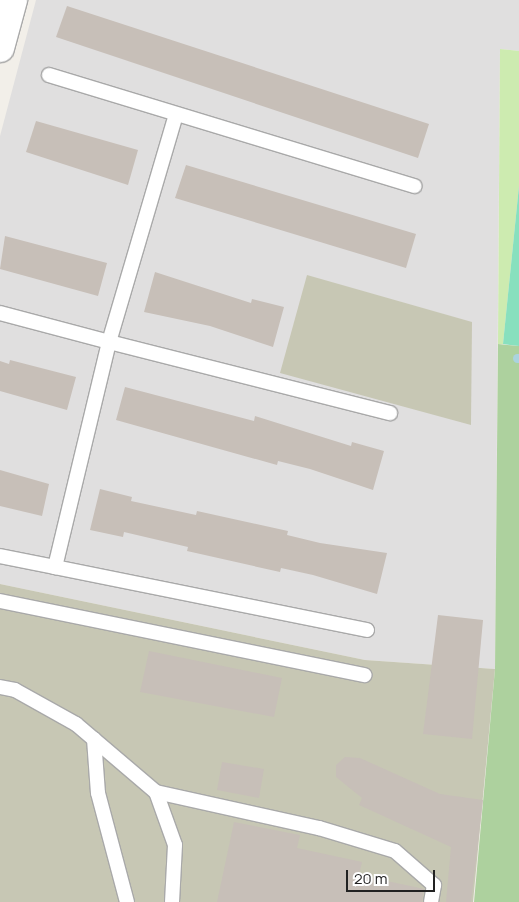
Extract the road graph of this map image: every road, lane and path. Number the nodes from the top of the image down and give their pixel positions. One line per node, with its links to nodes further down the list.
1 (13, 0): 2 (street)
2 (1, 42)
3 (49, 75): 4 (lane)
4 (176, 115): 5 (lane); 7 (lane)
5 (415, 186)
6 (0, 313): 7 (lane)
7 (109, 342): 8 (lane); 10 (lane)
8 (390, 413)
9 (0, 556): 10 (lane)
10 (55, 567): 12 (lane)
11 (0, 601): 13 (lane)
12 (367, 630)
13 (365, 674)
14 (0, 687): 15 (lane)
15 (94, 739): 16 (lane); 17 (lane)
16 (156, 792): 18 (lane); 19 (lane)
17 (127, 902)
18 (172, 902)
19 (431, 902)

